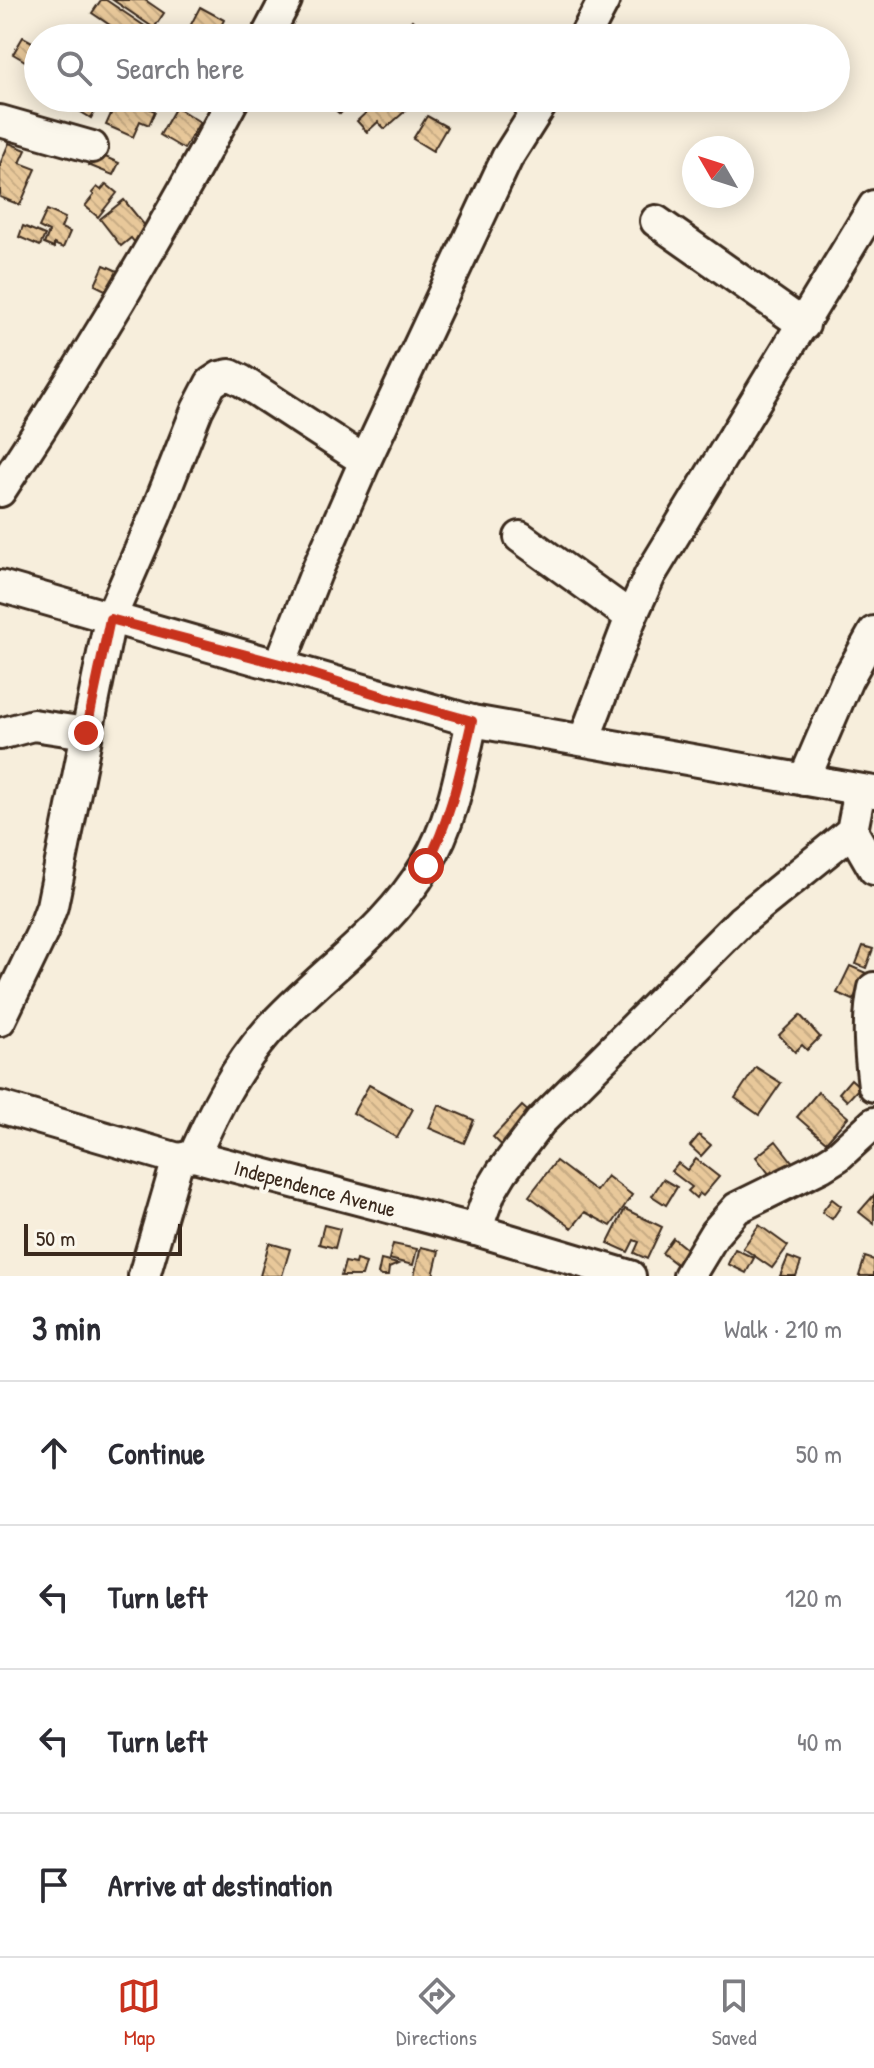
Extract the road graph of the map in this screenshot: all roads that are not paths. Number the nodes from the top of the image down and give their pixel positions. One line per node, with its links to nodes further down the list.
1 (286, 0): 3 (street)
2 (604, 0): 4 (street)
3 (273, 24)
4 (591, 24)
5 (226, 112): 13 (street)
6 (536, 112): 12 (street)
7 (0, 121): 8 (street)
8 (92, 147)
9 (874, 206): 11 (street)
10 (656, 221): 11 (street)
11 (804, 325): 16 (street)
12 (365, 461): 17 (street); 19 (street)
13 (0, 491)
14 (520, 537): 16 (street)
15 (0, 586): 17 (street)
16 (631, 617): 23 (street)
17 (110, 619): 19 (street); 21 (street)
18 (874, 632): 24 (street)
19 (280, 664): 20 (street)
20 (472, 721): 23 (street); 33 (street)
21 (86, 733): 22 (street); 29 (street)
22 (0, 734)
23 (584, 740): 24 (street)
24 (804, 780): 25 (street)
25 (867, 791): 26 (street)
26 (852, 831): 27 (street); 34 (street)
27 (874, 869)
28 (874, 988): 30 (street)
29 (0, 1020)
30 (874, 1086)
31 (0, 1107): 33 (street, Independence Avenue)
32 (874, 1123): 37 (street)
33 (186, 1157): 34 (street, Independence Avenue); 35 (street)
34 (476, 1230): 36 (street, Independence Avenue)
35 (144, 1276)
36 (630, 1276)
37 (689, 1276)

